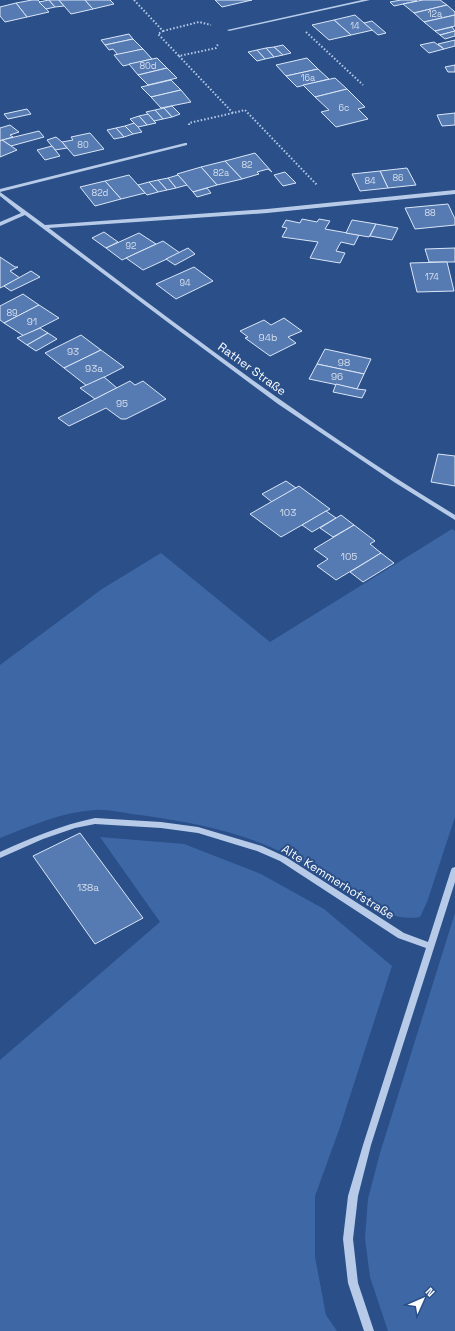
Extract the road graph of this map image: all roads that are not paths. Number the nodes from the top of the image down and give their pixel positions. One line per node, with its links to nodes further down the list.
1 (368, 0): 2 (street)
2 (229, 30)
3 (185, 144): 4 (street, Rather Straße)
4 (0, 192): 6 (street, Rather Straße)
5 (455, 192): 8 (street)
6 (25, 213): 7 (street); 8 (street, Rather Straße)
7 (0, 224)
8 (44, 226): 9 (street, Rather Straße)
9 (455, 518)
10 (0, 854): 12 (street, Alte Kemmerhofstraße)
11 (455, 870): 12 (street)
12 (431, 946): 13 (street)
13 (369, 1331)

